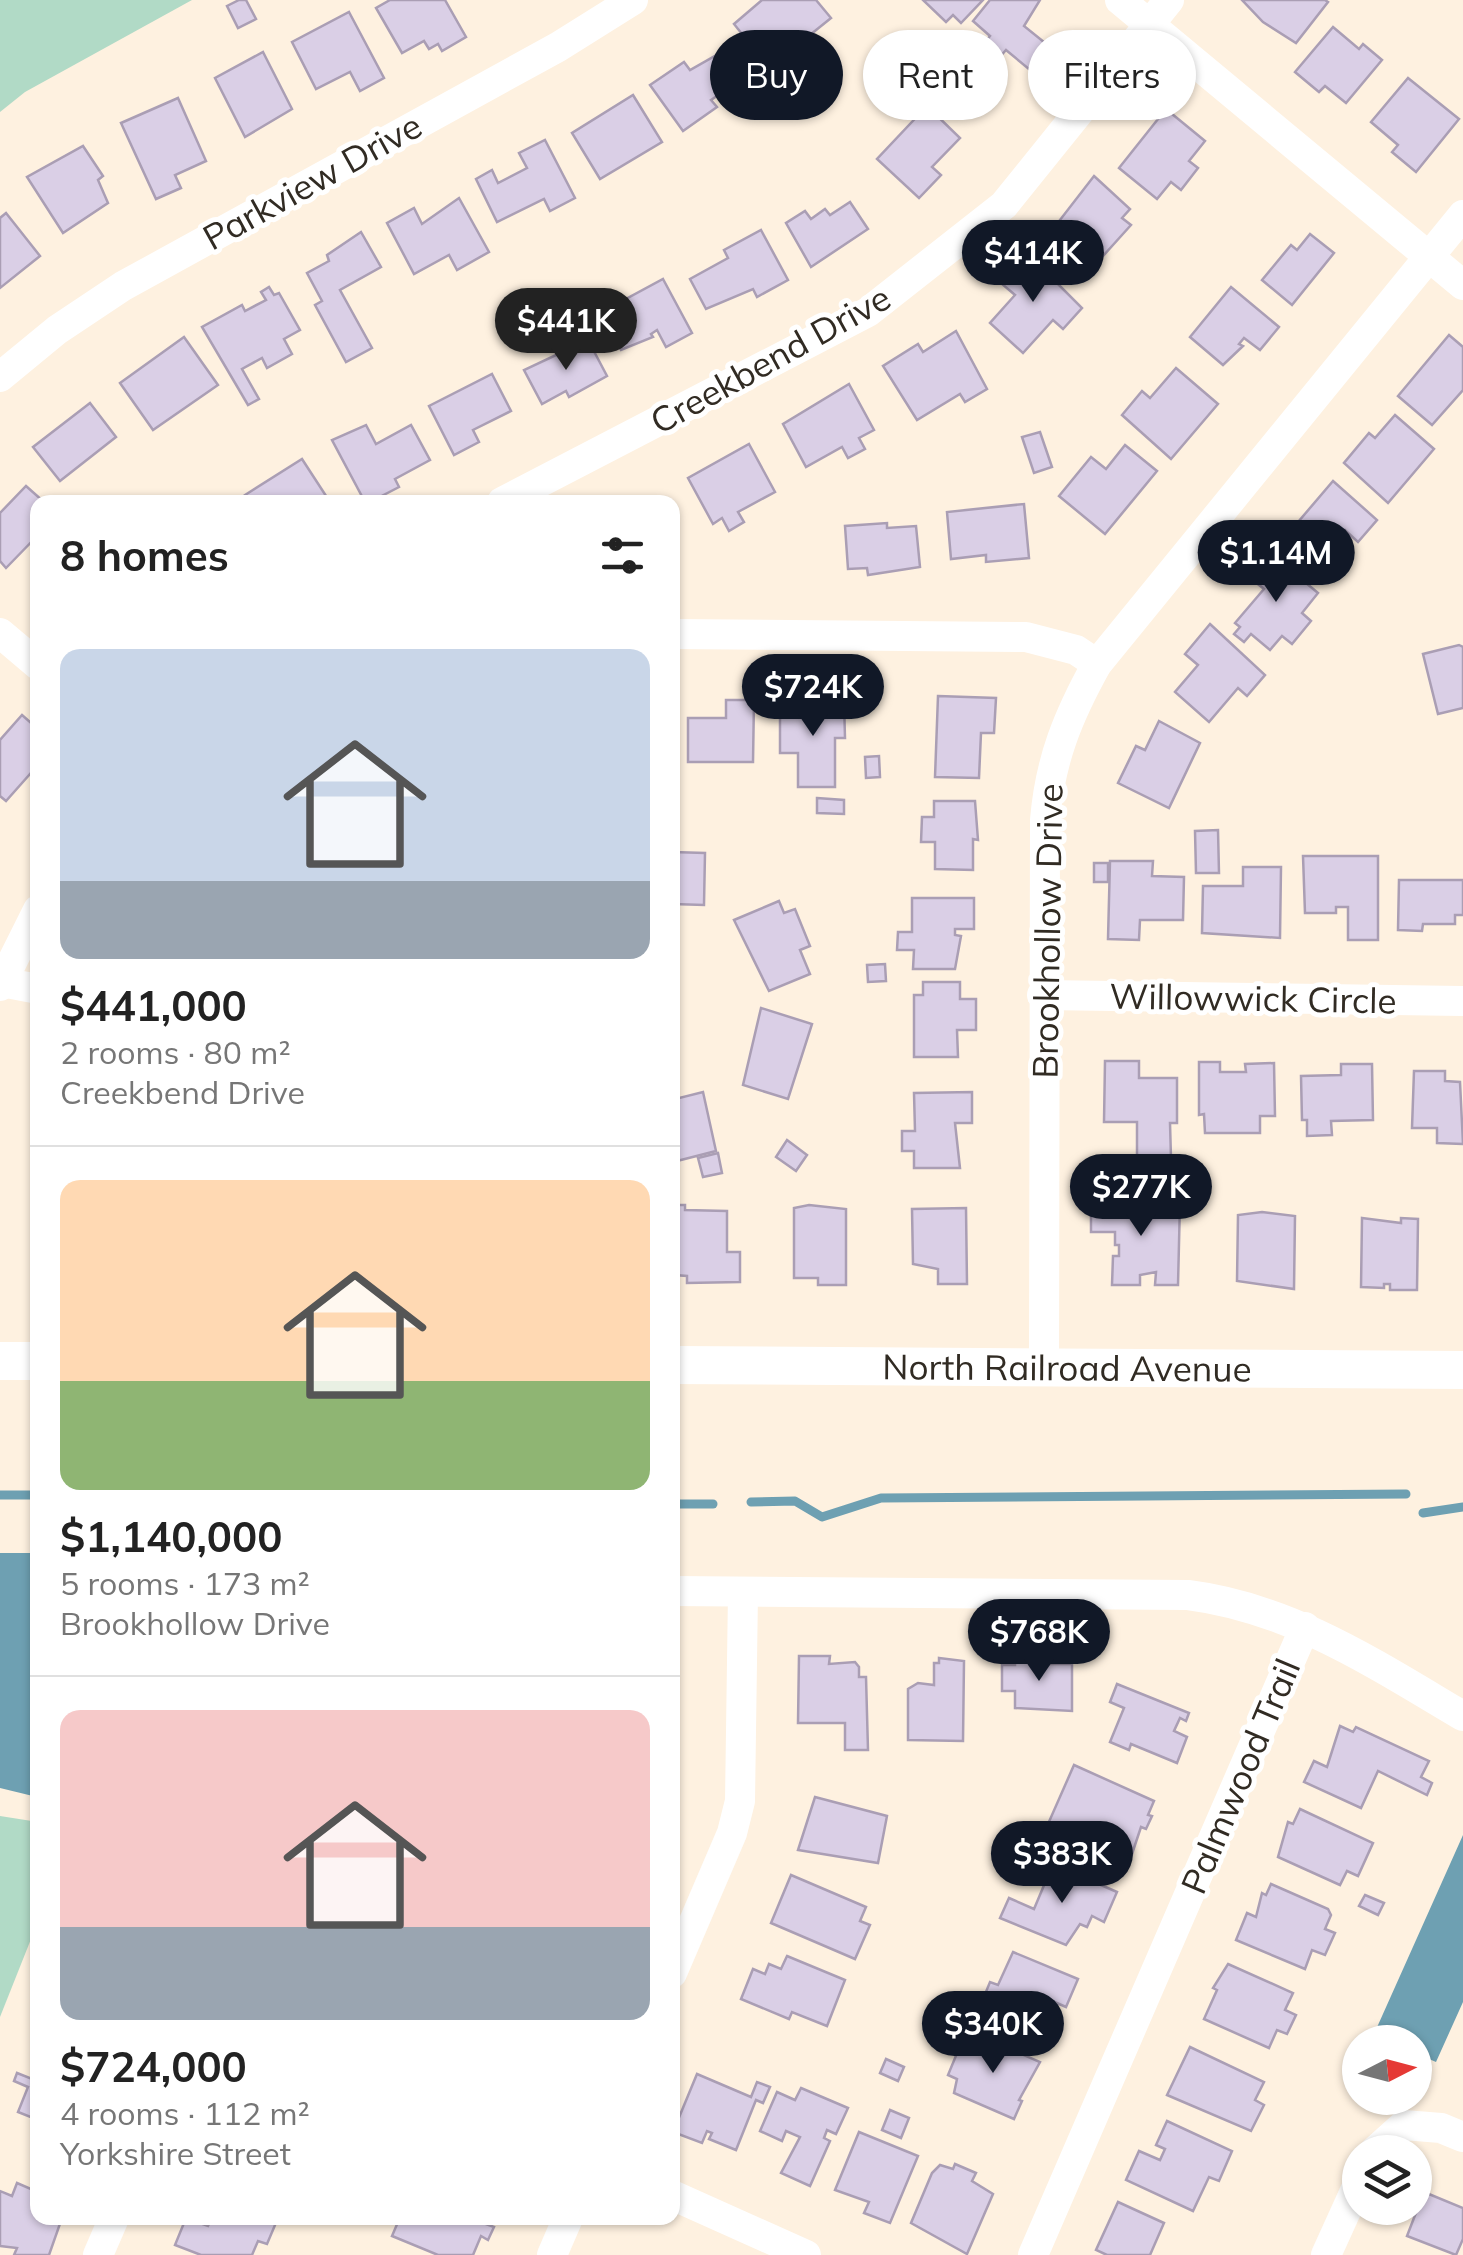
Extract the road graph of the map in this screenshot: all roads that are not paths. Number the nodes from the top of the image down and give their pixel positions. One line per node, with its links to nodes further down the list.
1 (633, 0): 8 (street, Parkview Drive)
2 (1120, 0): 4 (street)
3 (1169, 0): 4 (street, Creekbend Drive)
4 (1150, 24): 6 (street); 9 (street, Creekbend Drive)
5 (1463, 214): 6 (street, Brookhollow Drive)
6 (1429, 257): 7 (street); 13 (street, Brookhollow Drive)
7 (1463, 285)
8 (0, 377)
9 (519, 495)
10 (0, 633): 12 (street)
11 (680, 634): 13 (street)
12 (30, 658)
13 (1097, 664): 17 (street, Brookhollow Drive)
14 (30, 926): 15 (street)
15 (0, 984): 16 (street)
16 (30, 988)
17 (1042, 995): 18 (street, Willowwick Circle); 22 (street, Brookhollow Drive)
18 (1463, 1001)
19 (0, 1361): 20 (street)
20 (30, 1361)
21 (680, 1365): 22 (street, North Railroad Avenue)
22 (1044, 1368): 23 (street, North Railroad Avenue)
23 (1463, 1370)
24 (680, 1591): 25 (street)
25 (742, 1592): 26 (street); 28 (street)
26 (1305, 1626): 27 (street); 38 (street, Palmwood Trail)
27 (1463, 1716)
28 (680, 1954)
29 (1393, 2135): 30 (street)
30 (1463, 2137)
31 (680, 2199): 37 (street)
32 (1342, 2220): 39 (street)
33 (111, 2225): 35 (street)
34 (565, 2225): 36 (street)
35 (98, 2255)
36 (552, 2255)
37 (806, 2255)
38 (1033, 2255)
39 (1326, 2255)

